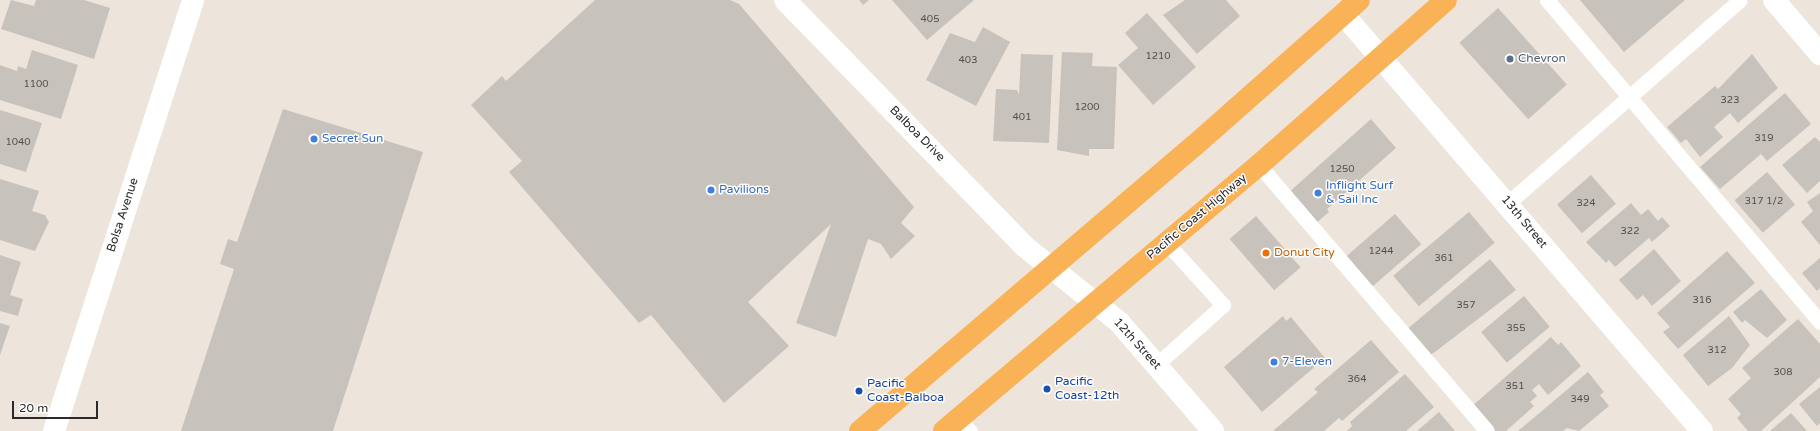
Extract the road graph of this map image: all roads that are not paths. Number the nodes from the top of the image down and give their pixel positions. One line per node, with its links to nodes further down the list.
1 (193, 0): 19 (street, Bolsa Avenue)
2 (784, 0): 14 (street, Balboa Drive)
3 (1446, 0): 9 (highway, Pacific Coast Highway)
4 (1547, 0): 10 (lane)
5 (1740, 0): 10 (lane)
6 (1774, 0): 8 (street)
7 (1351, 7): 9 (street, 13th Street); 14 (highway)
8 (1820, 54)
9 (1382, 55): 11 (highway, Pacific Coast Highway); 12 (street, 13th Street)
10 (1630, 98): 12 (lane); 16 (lane)
11 (1259, 165): 13 (highway, Pacific Coast Highway); 22 (lane)
12 (1508, 203): 23 (street, 13th Street)
13 (1167, 243): 15 (highway, Pacific Coast Highway); 17 (lane)
14 (1051, 267): 15 (street, 12th Street); 20 (highway)
15 (1096, 302): 17 (street, 12th Street); 18 (highway, Pacific Coast Highway)
16 (1820, 322)
17 (1156, 365): 21 (street, 12th Street)
18 (958, 427)
19 (54, 431)
20 (860, 431)
21 (1213, 431)
22 (1487, 431)
23 (1702, 431)

